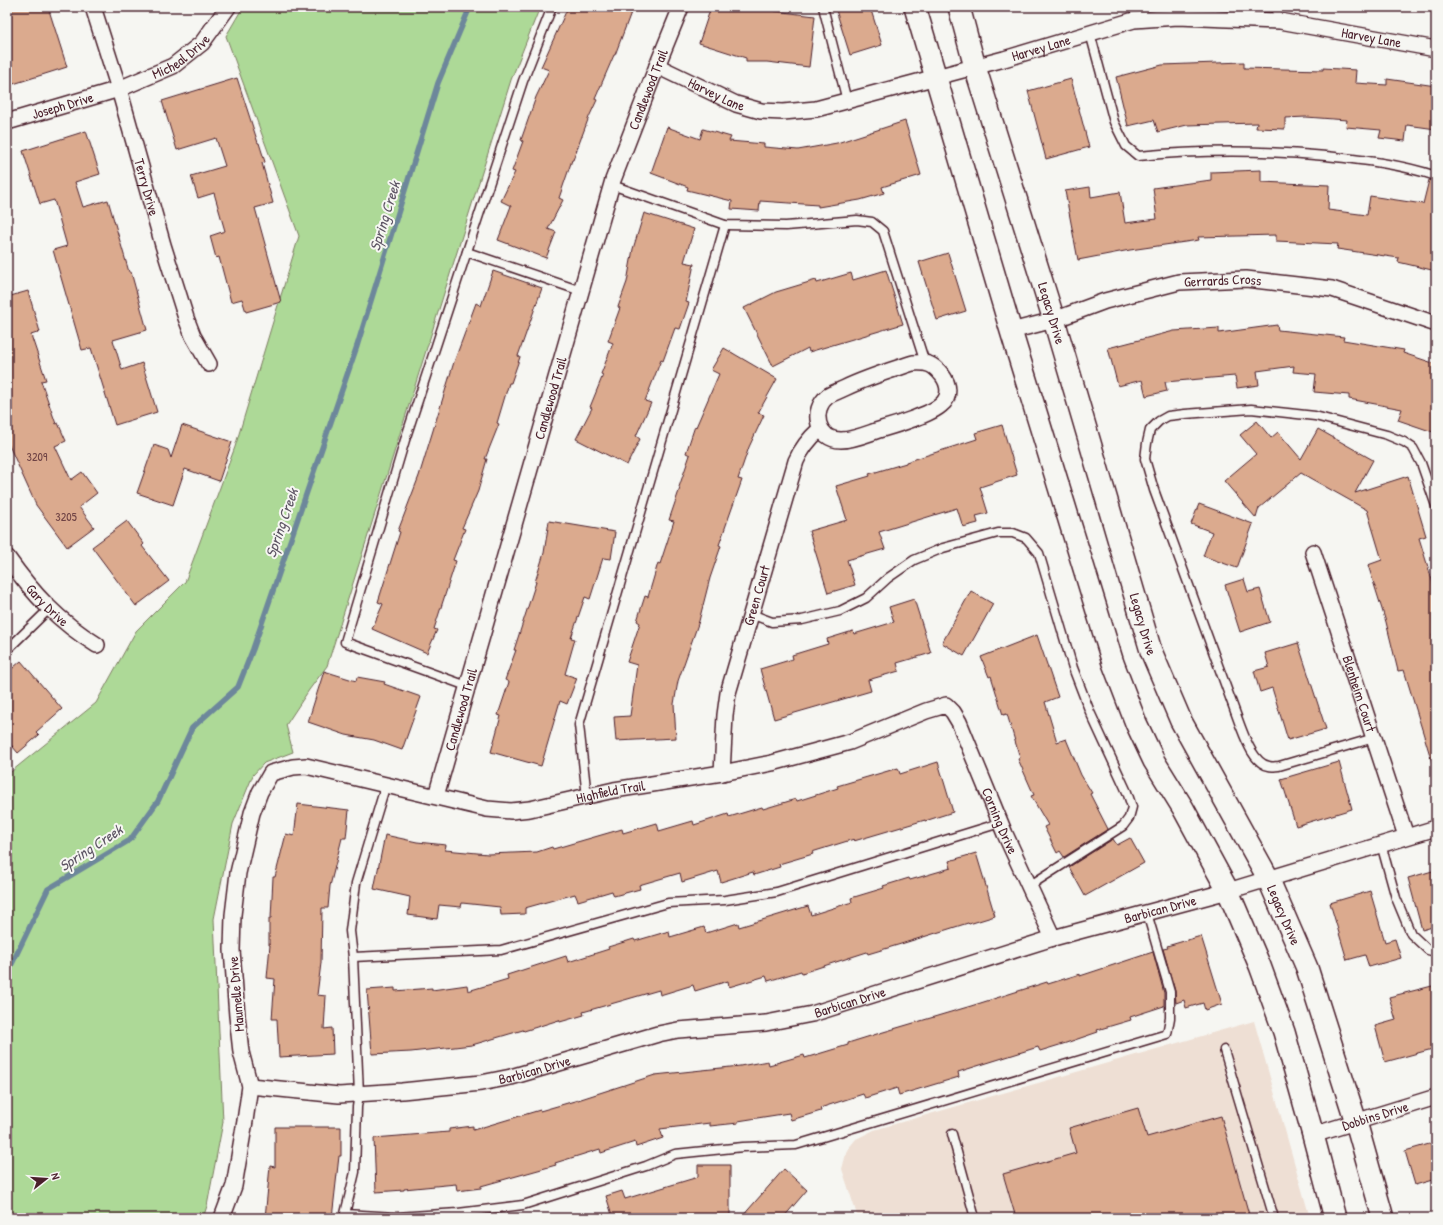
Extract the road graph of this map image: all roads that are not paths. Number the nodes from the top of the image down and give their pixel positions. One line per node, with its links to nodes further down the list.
1 (93, 7): 16 (street, Terry Drive)
2 (228, 7): 16 (street, Micheal Drive)
3 (552, 7): 22 (lane)
4 (681, 7): 13 (street, Candlewood Trail)
5 (823, 7): 17 (lane)
6 (915, 7): 15 (main road)
7 (959, 7): 14 (main road, Legacy Drive)
8 (1276, 7): 10 (lane)
9 (1132, 13): 10 (street, Harvey Lane); 11 (street, Harvey Lane)
10 (1280, 22): 12 (street, Harvey Lane)
11 (1090, 33): 14 (street, Harvey Lane); 19 (lane)
12 (1436, 48)
13 (657, 66): 17 (street, Harvey Lane); 20 (street, Candlewood Trail)
14 (975, 67): 15 (street, Harvey Lane); 24 (main road, Legacy Drive)
15 (936, 77): 17 (street, Harvey Lane); 26 (main road)
16 (119, 89): 18 (street, Joseph Drive); 28 (street, Terry Drive)
17 (847, 101)
18 (7, 122)
19 (1436, 176)
20 (612, 185): 21 (lane); 23 (street, Candlewood Trail)
21 (725, 225): 27 (lane); 44 (lane)
22 (467, 252): 23 (lane); 37 (lane)
23 (581, 291): 37 (street, Candlewood Trail)
24 (1054, 320): 25 (street, Gerrards Cross); 26 (street, Gerrards Cross); 49 (main road, Legacy Drive)
25 (1436, 324)
26 (1011, 331): 51 (main road)
27 (925, 363): 29 (street); 29 (street)
28 (209, 364)
29 (820, 429): 34 (street, Green Court)
30 (1436, 506): 39 (lane)
31 (1314, 552): 39 (street, Blenheim Court)
32 (7, 557): 33 (street, Gary Drive)
33 (49, 609): 35 (street, Gary Drive); 36 (lane)
34 (751, 614): 41 (street, Green Court); 50 (lane)
35 (97, 645)
36 (7, 650)
37 (467, 686): 43 (street, Candlewood Trail)
38 (946, 705): 41 (street, Highfield Trail); 45 (street, Corning Drive)
39 (1374, 738): 47 (street, Blenheim Court)
40 (271, 773): 42 (street, Highfield Trail); 57 (street, Maumelle Drive)
41 (722, 773): 44 (street, Highfield Trail)
42 (386, 784): 43 (street, Highfield Trail); 55 (lane)
43 (436, 796): 44 (street, Highfield Trail)
44 (587, 797)
45 (1000, 823): 50 (street, Corning Drive); 55 (lane)
46 (1436, 828): 47 (street, Barbican Drive)
47 (1406, 836): 48 (street, Barbican Drive)
48 (1381, 844): 49 (street, Barbican Drive); 54 (lane)
49 (1268, 878): 51 (street, Barbican Drive); 60 (main road, Legacy Drive)
50 (1029, 886): 53 (street, Corning Drive)
51 (1228, 891): 52 (street, Barbican Drive); 62 (main road)
52 (1147, 913): 53 (street, Barbican Drive); 63 (lane)
53 (1053, 938): 58 (street, Barbican Drive)
54 (1436, 952)
55 (353, 957): 58 (lane)
56 (1224, 1050): 66 (lane)
57 (250, 1086): 58 (street, Barbican Drive); 64 (street, Maumelle Drive)
58 (359, 1094): 63 (lane)
59 (1436, 1098): 60 (street, Dobbins Drive)
60 (1356, 1122): 62 (street, Dobbins Drive); 68 (main road, Legacy Drive)
61 (952, 1134): 65 (lane)
62 (1313, 1135): 67 (main road)
63 (344, 1216)
64 (222, 1218)
65 (974, 1218)
66 (1274, 1218)
67 (1335, 1218)
68 (1383, 1218)

